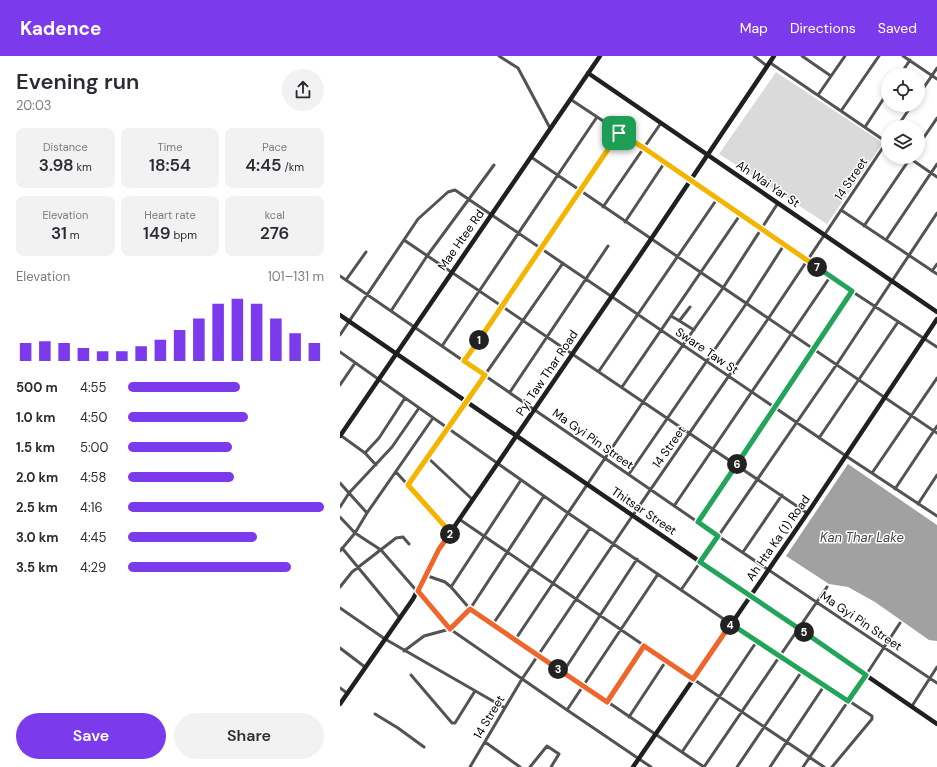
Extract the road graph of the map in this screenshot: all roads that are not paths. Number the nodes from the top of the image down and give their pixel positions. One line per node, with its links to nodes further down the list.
1 (499, 56): 26 (street)
2 (600, 56): 13 (street, Mae Htee Rd)
3 (754, 56): 10 (street)
4 (774, 56): 10 (street, Pyi Taw Thar Road)
5 (802, 56): 15 (street)
6 (845, 56): 15 (street)
7 (879, 56): 21 (street)
8 (903, 56): 9 (street)
9 (910, 60): 11 (street); 14 (street)
10 (768, 64): 18 (street); 32 (street, Pyi Taw Thar Road)
11 (905, 68)
12 (937, 68): 14 (street)
13 (588, 73): 19 (street, Mae Htee Rd); 24 (street, Ah Wai Yar St)
14 (932, 75): 16 (street); 17 (street)
15 (832, 76): 18 (street)
16 (937, 79)
17 (925, 86)
18 (818, 95): 21 (street)
19 (570, 99): 22 (street); 26 (street, Mae Htee Rd)
20 (881, 103): 25 (street)
21 (841, 111): 25 (street)
22 (597, 118): 27 (street); 40 (street)
23 (937, 118): 28 (street)
24 (661, 123): 30 (street); 32 (street, Ah Wai Yar St)
25 (865, 127): 29 (street)
26 (550, 128): 33 (street, Mae Htee Rd)
27 (619, 133): 30 (street); 43 (street)
28 (925, 136)
29 (881, 137)
30 (644, 148): 34 (street); 47 (street)
31 (881, 152): 48 (street, 14 Street)
32 (707, 155): 42 (street, Pyi Taw Thar Road); 46 (street, Ah Wai Yar St)
33 (531, 157): 40 (street); 50 (street, Mae Htee Rd)
34 (665, 162): 42 (street); 52 (street)
35 (905, 164): 53 (street)
36 (919, 164): 39 (street)
37 (937, 164): 39 (street)
38 (494, 165): 44 (street)
39 (931, 173): 41 (street); 59 (street)
40 (558, 175): 43 (street); 55 (street)
41 (937, 177)
42 (690, 180): 45 (street); 57 (street, Pyi Taw Thar Road)
43 (581, 191): 47 (street); 62 (street)
44 (468, 199): 50 (street, Sware Taw St); 58 (street, Sware Taw St); 65 (street)
45 (717, 199): 51 (street); 66 (street)
46 (778, 203): 54 (street); 56 (street, Ah Wai Yar St)
47 (604, 207): 52 (street)
48 (841, 210): 53 (street); 56 (street, 14 Street)
49 (937, 213): 64 (street)
50 (492, 214): 55 (street, Sware Taw St); 71 (street, Mae Htee Rd)
51 (740, 214): 54 (street); 72 (street)
52 (625, 222): 57 (street)
53 (864, 226): 59 (street)
54 (761, 229): 60 (street); 79 (street)
55 (518, 233): 62 (street, Sware Taw St); 80 (street)
56 (824, 235): 67 (street, 14 Street); 78 (street, Ah Wai Yar St)
57 (651, 239): 66 (street); 83 (street, Pyi Taw Thar Road)
58 (404, 240): 65 (street); 82 (street)
59 (886, 240): 64 (street)
60 (784, 245): 67 (street); 84 (street)
61 (608, 246): 76 (street)
62 (541, 248): 68 (street, Sware Taw St); 85 (street)
63 (366, 252): 77 (street)
64 (909, 255): 70 (street); 78 (street)
65 (427, 256): 71 (street); 88 (street)
66 (677, 257): 72 (street); 90 (street)
67 (807, 260): 75 (street); 93 (street, 14 Street)
68 (563, 263): 76 (street, Sware Taw St); 95 (street)
69 (937, 264): 70 (street)
70 (932, 271): 73 (street)
71 (452, 272): 80 (street); 99 (street, Mae Htee Rd)
72 (700, 272): 79 (street); 92 (street)
73 (937, 274)
74 (340, 276): 77 (street, Ma Gyi Pin Street)
75 (830, 276): 81 (street); 102 (street)
76 (586, 279): 83 (street, Sware Taw St); 104 (street)
77 (346, 280): 82 (street, Ma Gyi Pin Street)
78 (891, 281): 87 (street); 89 (street, Ah Wai Yar St)
79 (723, 288): 84 (street); 101 (street)
80 (479, 290): 85 (street); 107 (street)
81 (852, 291): 87 (street); 109 (street)
82 (367, 294): 88 (street, Ma Gyi Pin Street); 97 (street)
83 (611, 296): 90 (street, Sware Taw St); 112 (street, Pyi Taw Thar Road)
84 (746, 304): 93 (street); 113 (street)
85 (502, 306): 95 (street); 114 (street)
86 (690, 306): 96 (street)
87 (874, 306): 98 (street); 116 (street)
88 (391, 311): 99 (street, Ma Gyi Pin Street)
89 (937, 312)
90 (638, 314): 100 (street, Sware Taw St); 117 (street)
91 (340, 315): 97 (street, Thitsar Street)
92 (671, 316): 96 (street); 100 (street)
93 (768, 319): 102 (street); 119 (street, 14 Street)
94 (937, 319): 105 (street, Ah Hta Ka (1) Road)
95 (523, 320): 104 (street); 118 (street)
96 (678, 320): 101 (street)
97 (349, 321): 103 (street); 111 (street, Thitsar Street)
98 (898, 322): 105 (street); 121 (street)
99 (414, 327): 107 (street, Ma Gyi Pin Street); 111 (street, Mae Htee Rd)
100 (661, 330): 106 (street, Sware Taw St); 124 (street)
101 (694, 330): 106 (street)
102 (791, 334): 109 (street); 126 (street)
103 (340, 336)
104 (548, 337): 112 (street); 125 (street)
105 (924, 339): 108 (street); 127 (street, Ah Hta Ka (1) Road)
106 (683, 345): 113 (street, Sware Taw St); 130 (street)
107 (442, 346): 114 (street, Ma Gyi Pin Street)
108 (937, 347)
109 (814, 349): 116 (street); 132 (street)
110 (340, 352): 115 (street)
111 (397, 354): 122 (street, Mae Htee Rd); 129 (street, Thitsar Street)
112 (572, 354): 117 (street); 133 (street, Pyi Taw Thar Road)
113 (706, 360): 119 (street, Sware Taw St); 136 (street)
114 (464, 361): 118 (street, Ma Gyi Pin Street)
115 (355, 363): 122 (street); 123 (street)
116 (837, 364): 121 (street); 137 (street)
117 (599, 371): 124 (street)
118 (485, 375): 125 (street, Ma Gyi Pin Street); 129 (street)
119 (728, 376): 126 (street, Sware Taw St); 141 (street, 14 Street)
120 (937, 378): 134 (street)
121 (859, 379): 127 (street); 144 (street)
122 (378, 380): 128 (street); 142 (street, Mae Htee Rd)
123 (340, 384)
124 (622, 387): 130 (street)
125 (510, 392): 133 (street, Ma Gyi Pin Street)
126 (752, 392): 132 (street, Sware Taw St); 145 (street)
127 (886, 397): 134 (street); 147 (street, Ah Hta Ka (1) Road)
128 (405, 398): 131 (street); 146 (street)
129 (466, 401): 139 (street); 143 (street, Thitsar Street)
130 (643, 402): 136 (street); 149 (street)
131 (419, 408): 135 (street); 151 (street)
132 (775, 408): 137 (street, Sware Taw St); 152 (street)
133 (534, 409): 143 (street, Pyi Taw Thar Road); 149 (street, Ma Gyi Pin Street)
134 (912, 415): 140 (street); 154 (street)
135 (433, 418): 139 (street); 153 (street)
136 (667, 418): 141 (street); 155 (street)
137 (796, 422): 144 (street, Sware Taw St); 157 (street)
138 (937, 426): 140 (street)
139 (448, 428): 148 (street); 150 (street)
140 (935, 432): 163 (street)
141 (690, 433): 145 (street); 162 (street, 14 Street)
142 (340, 436): 146 (street)
143 (516, 436): 150 (street, Pyi Taw Thar Road); 160 (street, Thitsar Street)
144 (819, 438): 147 (street, Sware Taw St)
145 (713, 449): 152 (street); 170 (street)
146 (365, 453): 151 (street)
147 (846, 456): 154 (street, Sware Taw St); 173 (street, Ah Hta Ka (1) Road)
148 (428, 457): 161 (street); 167 (street)
149 (605, 458): 155 (street, Ma Gyi Pin Street); 160 (street)
150 (497, 464): 158 (street); 167 (street, Pyi Taw Thar Road)
151 (376, 465): 164 (street)
152 (736, 465): 157 (street); 178 (street)
153 (396, 472): 161 (street); 171 (street)
154 (872, 473): 163 (street, Sware Taw St)
155 (629, 474): 162 (street, Ma Gyi Pin Street)
156 (937, 475): 168 (street)
157 (757, 479): 165 (street); 182 (street)
158 (521, 480): 166 (street); 183 (street)
159 (340, 483): 164 (street)
160 (587, 484): 172 (street); 174 (street, Thitsar Street)
161 (408, 485): 180 (street)
162 (650, 489): 170 (street, Ma Gyi Pin Street); 174 (street, 14 Street)
163 (895, 489): 168 (street, Sware Taw St)
164 (349, 493): 169 (street); 171 (street)
165 (782, 495): 173 (street); 189 (street)
166 (544, 496): 172 (street); 188 (street)
167 (472, 500): 177 (street, Pyi Taw Thar Road)
168 (918, 504): 175 (street, Sware Taw St)
169 (340, 506)
170 (674, 506): 178 (street, Ma Gyi Pin Street)
171 (367, 512): 181 (street)
172 (568, 512): 179 (street); 193 (street)
173 (807, 513): 194 (street, Ah Hta Ka (1) Road)
174 (633, 515): 184 (street, 14 Street); 191 (street, Thitsar Street)
175 (937, 516)
176 (340, 517): 181 (street)
177 (460, 519): 180 (street, Pyi Taw Thar Road); 183 (street)
178 (698, 522): 182 (street, Ma Gyi Pin Street)
179 (590, 528): 184 (street); 197 (street)
180 (450, 532): 196 (street, Pyi Taw Thar Road)
181 (355, 534): 186 (street); 187 (street)
182 (718, 536): 189 (street, Ma Gyi Pin Street); 191 (street)
183 (485, 537): 188 (street); 199 (street)
184 (614, 543): 190 (street); 204 (street, 14 Street)
185 (409, 544): 187 (street)
186 (341, 550): 192 (street)
187 (381, 550): 192 (street); 202 (street)
188 (507, 552): 193 (street); 207 (street)
189 (743, 552): 194 (street, Ma Gyi Pin Street)
190 (637, 559): 195 (street); 208 (street)
191 (700, 562): 201 (street); 203 (street, Thitsar Street)
192 (358, 567): 198 (street); 209 (street)
193 (530, 568): 197 (street); 211 (street)
194 (768, 569): 203 (street, Ah Hta Ka (1) Road); 205 (street, Ma Gyi Pin Street)
195 (658, 574): 201 (street); 215 (street)
196 (425, 575): 199 (street); 202 (street, Pyi Taw Thar Road)
197 (553, 584): 204 (street); 217 (street)
198 (340, 587)
199 (451, 587): 207 (street)
200 (827, 587): 205 (street)
201 (681, 590): 212 (street)
202 (418, 591): 209 (street, Pyi Taw Thar Road); 213 (street)
203 (750, 596): 212 (street, Ah Hta Ka (1) Road); 214 (street, Thitsar Street)
204 (576, 599): 208 (street); 223 (street, 14 Street)
205 (817, 602): 214 (street); 221 (street, Ma Gyi Pin Street)
206 (340, 608): 216 (street)
207 (470, 609): 211 (street); 213 (street)
208 (600, 615): 215 (street); 229 (street)
209 (400, 618): 216 (street, Pyi Taw Thar Road)
210 (900, 623): 221 (street)
211 (492, 624): 217 (street)
212 (731, 624): 218 (street); 234 (street, Ah Hta Ka (1) Road)
213 (450, 629): 222 (street); 233 (street)
214 (799, 629): 224 (street); 231 (street, Thitsar Street)
215 (621, 630): 219 (street); 236 (street)
216 (385, 639): 222 (street); 226 (street, Pyi Taw Thar Road)
217 (516, 640): 223 (street)
218 (757, 641): 224 (street); 241 (street)
219 (644, 646): 225 (street); 243 (street)
220 (340, 648): 226 (street)
221 (884, 648): 231 (street); 232 (street, Ma Gyi Pin Street)
222 (404, 651): 239 (street)
223 (538, 655): 229 (street); 233 (street, 14 Street)
224 (780, 656): 228 (street); 248 (street)
225 (666, 661): 234 (street); 250 (street)
226 (365, 667): 240 (street, Pyi Taw Thar Road)
227 (937, 667): 232 (street)
228 (802, 671): 237 (street); 252 (street)
229 (563, 672): 236 (street)
230 (411, 675): 239 (street)
231 (866, 675): 242 (street); 245 (street, Thitsar Street)
232 (930, 678): 235 (street, Ma Gyi Pin Street); 245 (street)
233 (522, 679): 246 (street, 14 Street); 247 (street)
234 (693, 679): 241 (street); 253 (street, Ah Hta Ka (1) Road)
235 (937, 683)
236 (583, 686): 243 (street); 247 (street)
237 (824, 686): 242 (street); 255 (street)
238 (340, 688): 240 (street)
239 (475, 692): 246 (street)
240 (347, 693): 244 (street, Pyi Taw Thar Road)
241 (719, 697): 248 (street); 257 (street)
242 (848, 701): 258 (street); 271 (street)
243 (607, 702): 250 (street)
244 (340, 704)
245 (912, 706): 251 (street, Thitsar Street)
246 (505, 708): 254 (street, 14 Street)
247 (567, 710): 259 (street)
248 (742, 712): 252 (street); 266 (street)
249 (375, 714): 256 (street)
250 (629, 717): 253 (street)
251 (937, 724)
252 (764, 727): 255 (street); 267 (street)
253 (655, 734): 257 (street); 259 (street, Ah Hta Ka (1) Road)
254 (485, 742): 260 (street, 14 Street); 261 (street)
255 (786, 742): 258 (street); 268 (street)
256 (424, 747)
257 (682, 752): 266 (street)
258 (809, 758): 269 (street); 270 (street)
259 (639, 759): 264 (street, Ah Hta Ka (1) Road); 265 (street)
260 (470, 767)
261 (520, 767)
262 (530, 767): 263 (street)
263 (551, 767)
264 (633, 767)
265 (651, 767)
266 (704, 767)
267 (737, 767)
268 (770, 767)
269 (803, 767)
270 (824, 767)
271 (832, 767)

